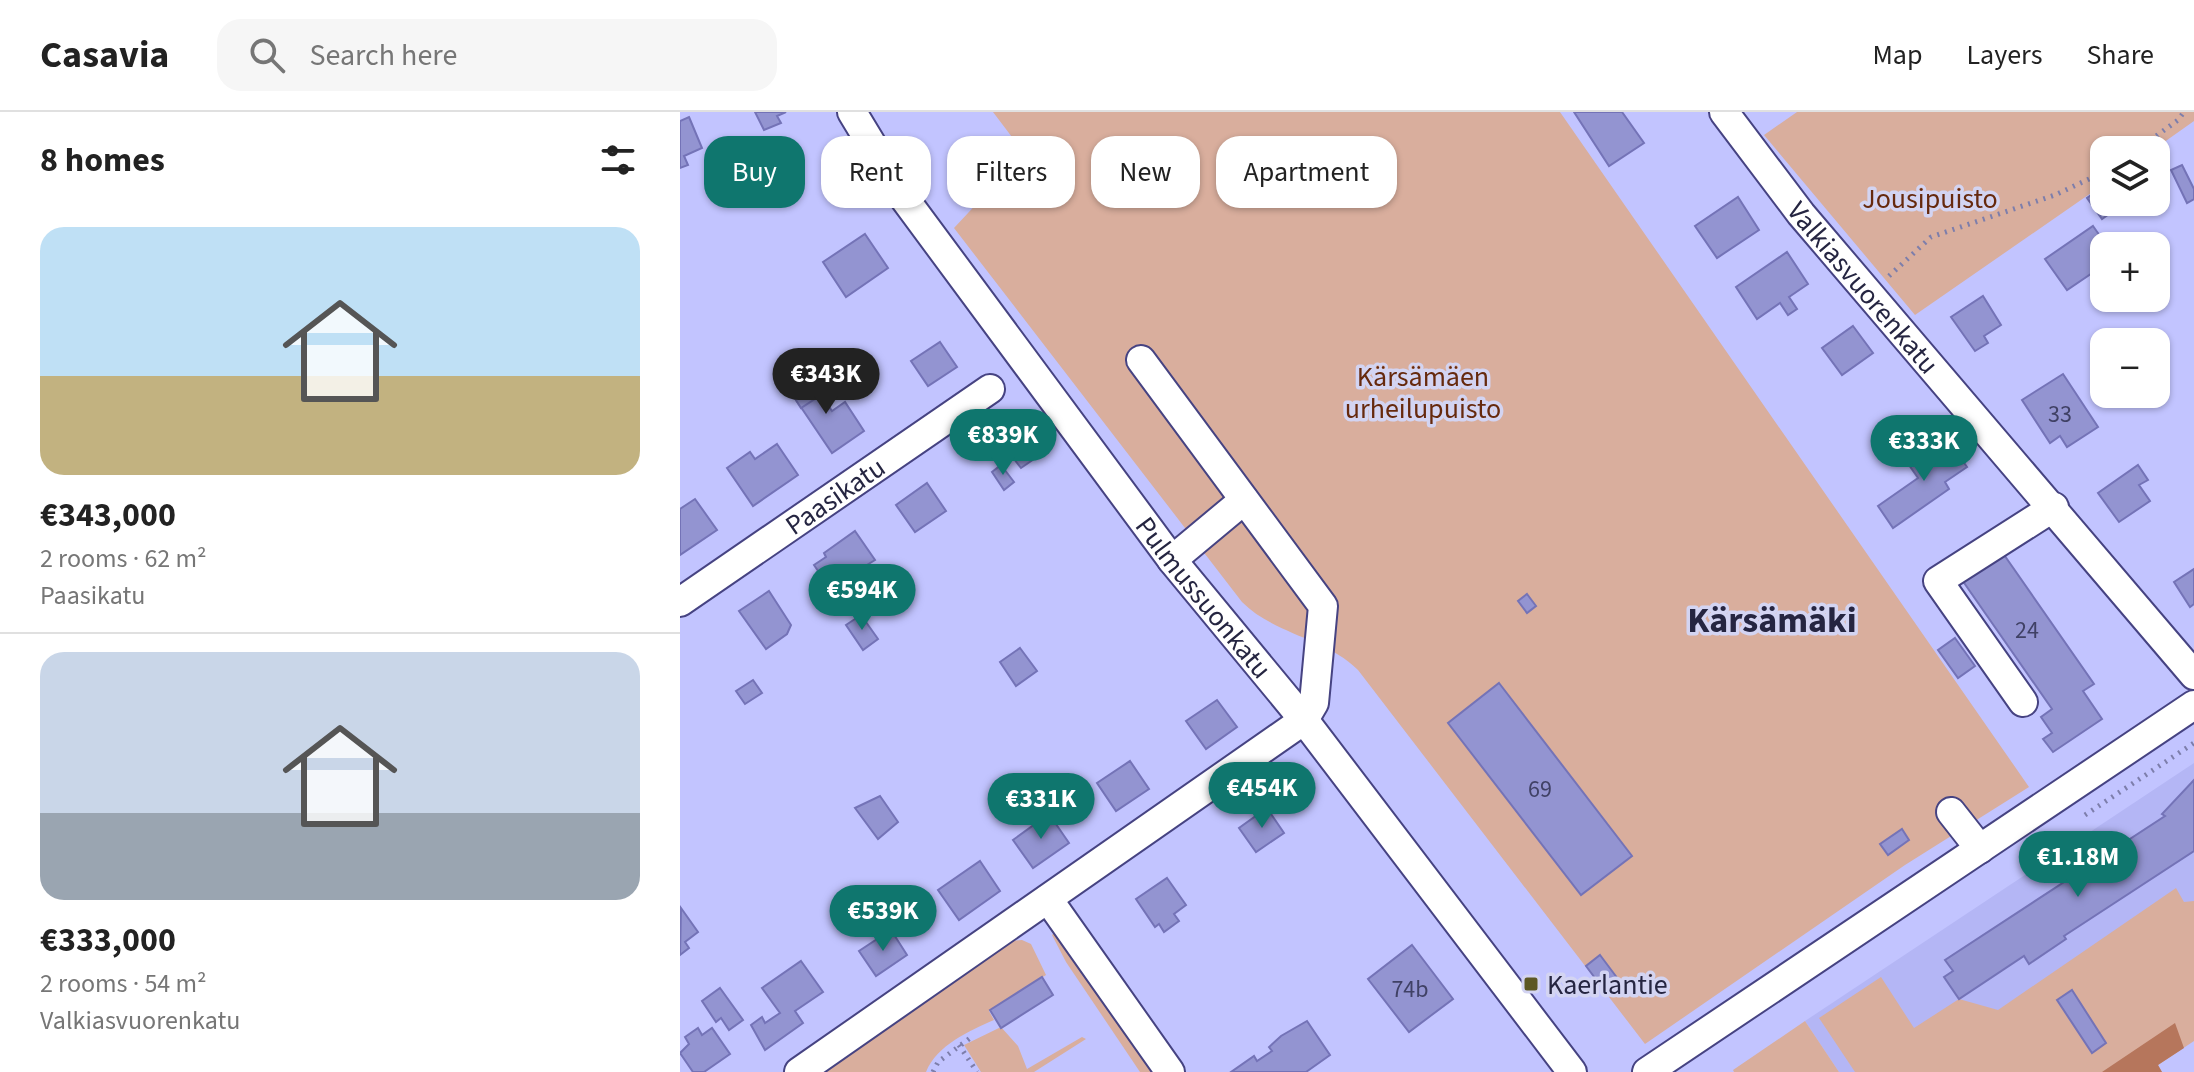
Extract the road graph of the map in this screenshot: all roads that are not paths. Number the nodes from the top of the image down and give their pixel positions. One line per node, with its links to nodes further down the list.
1 (852, 112): 7 (street, Pulmussuonkatu)
2 (1724, 112): 6 (street, Valkiasvuorenkatu)
3 (1141, 360): 5 (street)
4 (990, 389): 8 (street, Paasikatu)
5 (1244, 500): 7 (street); 12 (street)
6 (2054, 507): 9 (street, Valkiasvuorenkatu); 10 (street)
7 (1172, 560): 12 (street, Pulmussuonkatu)
8 (680, 602)
9 (2194, 675)
10 (2023, 702)
11 (2194, 705): 14 (street)
12 (1304, 720): 15 (street); 18 (street, Pulmussuonkatu)
13 (1951, 812): 14 (street)
14 (1980, 849): 19 (street)
15 (1048, 899): 16 (street); 17 (street)
16 (799, 1072)
17 (1170, 1072)
18 (1572, 1072)
19 (1647, 1072)

